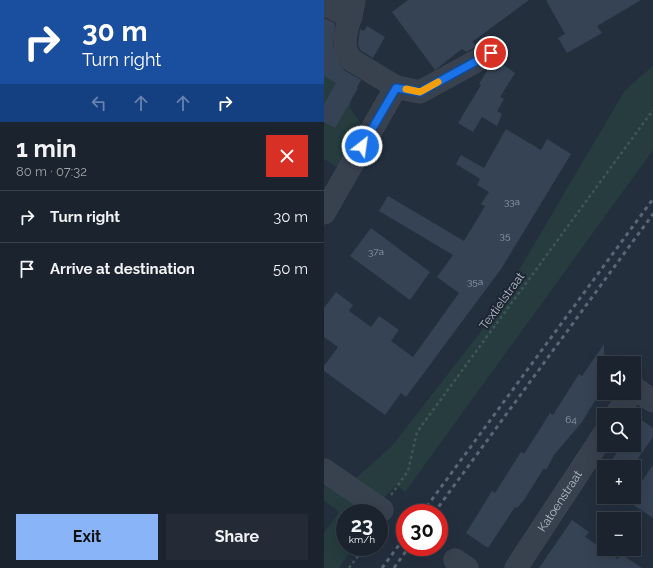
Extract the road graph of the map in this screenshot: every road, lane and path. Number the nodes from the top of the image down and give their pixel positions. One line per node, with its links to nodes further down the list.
1 (324, 4): 2 (street)
2 (352, 9): 4 (street)
3 (491, 53): 4 (street)
4 (396, 88): 6 (street)
5 (653, 110): 12 (path, Textielstraat)
6 (324, 213)
7 (641, 393): 8 (street)
8 (653, 401)
9 (597, 445): 15 (street, Katoenstraat)
10 (324, 470): 11 (street)
11 (373, 504)
12 (386, 504)
13 (358, 556): 14 (path)
14 (349, 568)
15 (516, 568)

